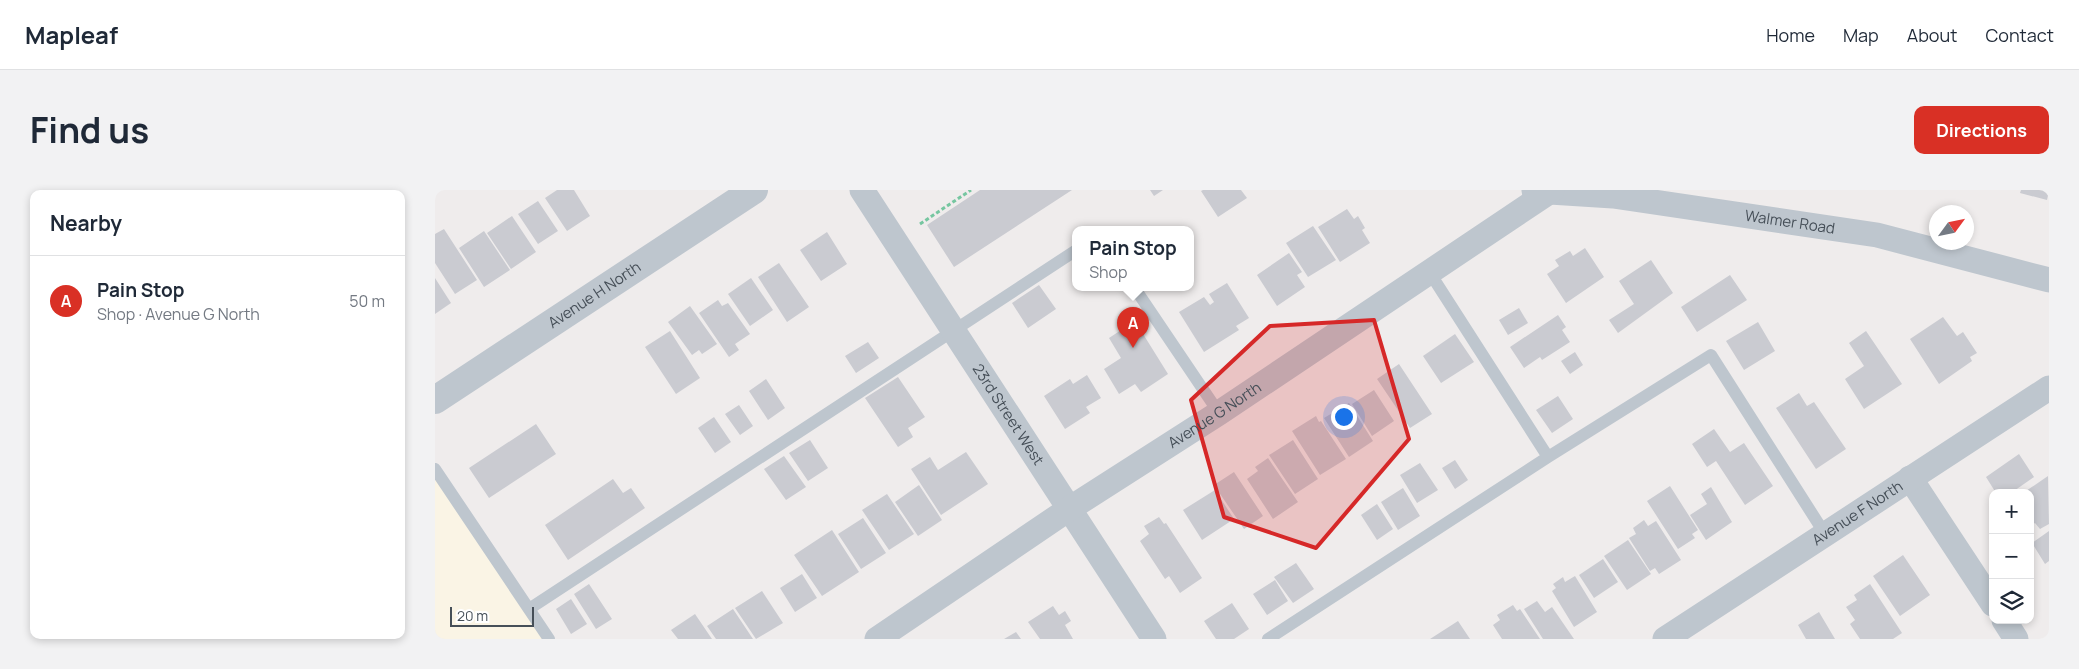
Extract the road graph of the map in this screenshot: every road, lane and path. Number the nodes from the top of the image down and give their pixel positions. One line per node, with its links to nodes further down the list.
1 (755, 190): 12 (street, Avenue H North)
2 (862, 190): 10 (street, 23rd Street West)
3 (971, 190): 5 (path)
4 (1541, 191): 7 (street, Avenue G North); 8 (street, Walmer Road)
5 (921, 224)
6 (1072, 253): 10 (lane)
7 (1430, 273): 13 (street, Avenue G North); 14 (lane)
8 (2049, 280)
9 (1137, 291): 13 (lane)
10 (954, 331): 17 (street, 23rd Street West); 20 (lane)
11 (2049, 388): 16 (street, Avenue F North)
12 (435, 400)
13 (1219, 413): 17 (street, Avenue G North)
14 (1548, 457): 18 (lane); 25 (lane)
15 (435, 469): 20 (lane)
16 (1910, 478): 18 (street, Avenue F North); 19 (street)
17 (1069, 509): 23 (street, Avenue G North); 24 (street, 23rd Street West)
18 (1825, 534): 26 (street, Avenue F North)
19 (1989, 598)
20 (529, 609): 22 (lane)
21 (2007, 624): 27 (street)
22 (549, 639)
23 (877, 639)
24 (1155, 639)
25 (1268, 639)
26 (1665, 639)
27 (2016, 639)

